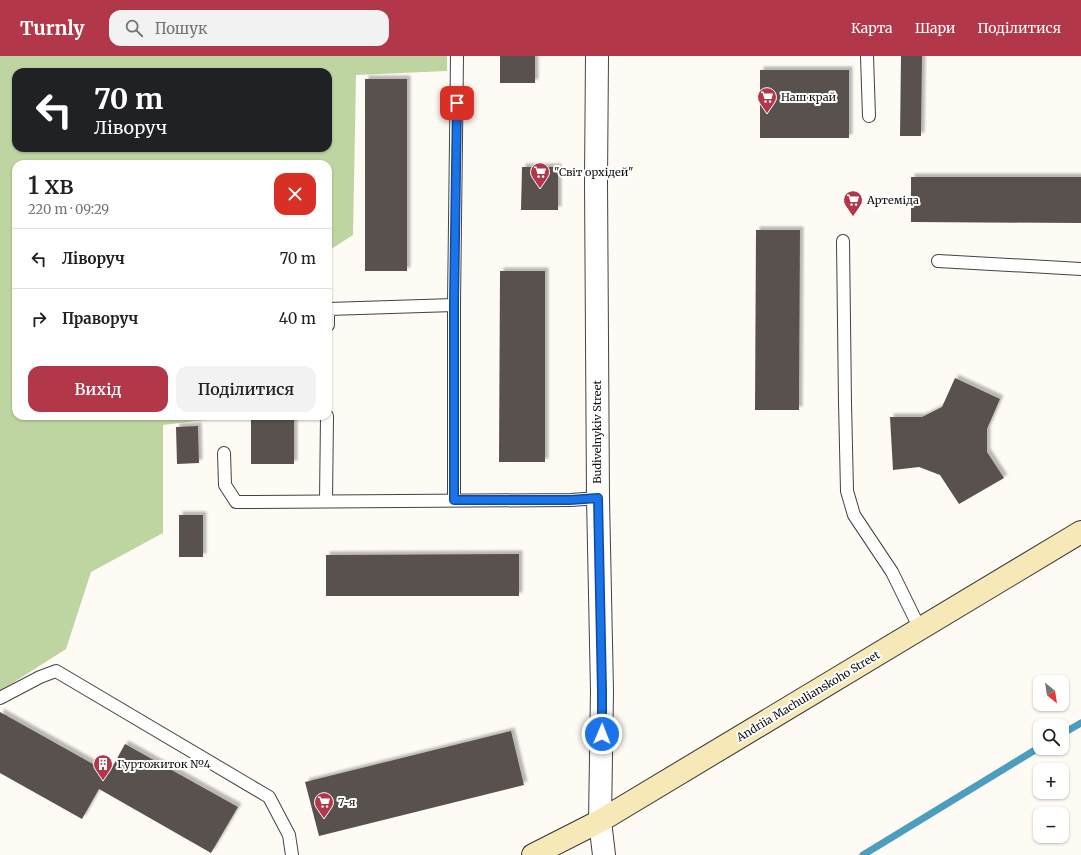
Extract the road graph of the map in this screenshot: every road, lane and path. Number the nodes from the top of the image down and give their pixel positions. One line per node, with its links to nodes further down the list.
1 (457, 56): 8 (lane)
2 (597, 56): 12 (street, Budivelnykiv Street)
3 (867, 56): 4 (lane)
4 (869, 116)
5 (843, 241): 16 (lane)
6 (938, 261): 7 (lane)
7 (1081, 269)
8 (454, 305): 9 (lane); 13 (lane)
9 (332, 309)
10 (327, 420): 14 (lane)
11 (224, 453): 14 (lane)
12 (598, 498): 13 (lane); 18 (street, Budivelnykiv Street)
13 (454, 500): 14 (lane)
14 (326, 501)
15 (1081, 532): 16 (street, Andriia Machulianskoho Street)
16 (920, 629): 18 (street, Andriia Machulianskoho Street)
17 (0, 698): 19 (lane)
18 (600, 821): 20 (street, Andriia Machulianskoho Street); 21 (street, Budivelnykiv Street)
19 (292, 855)
20 (533, 855)
21 (604, 855)

